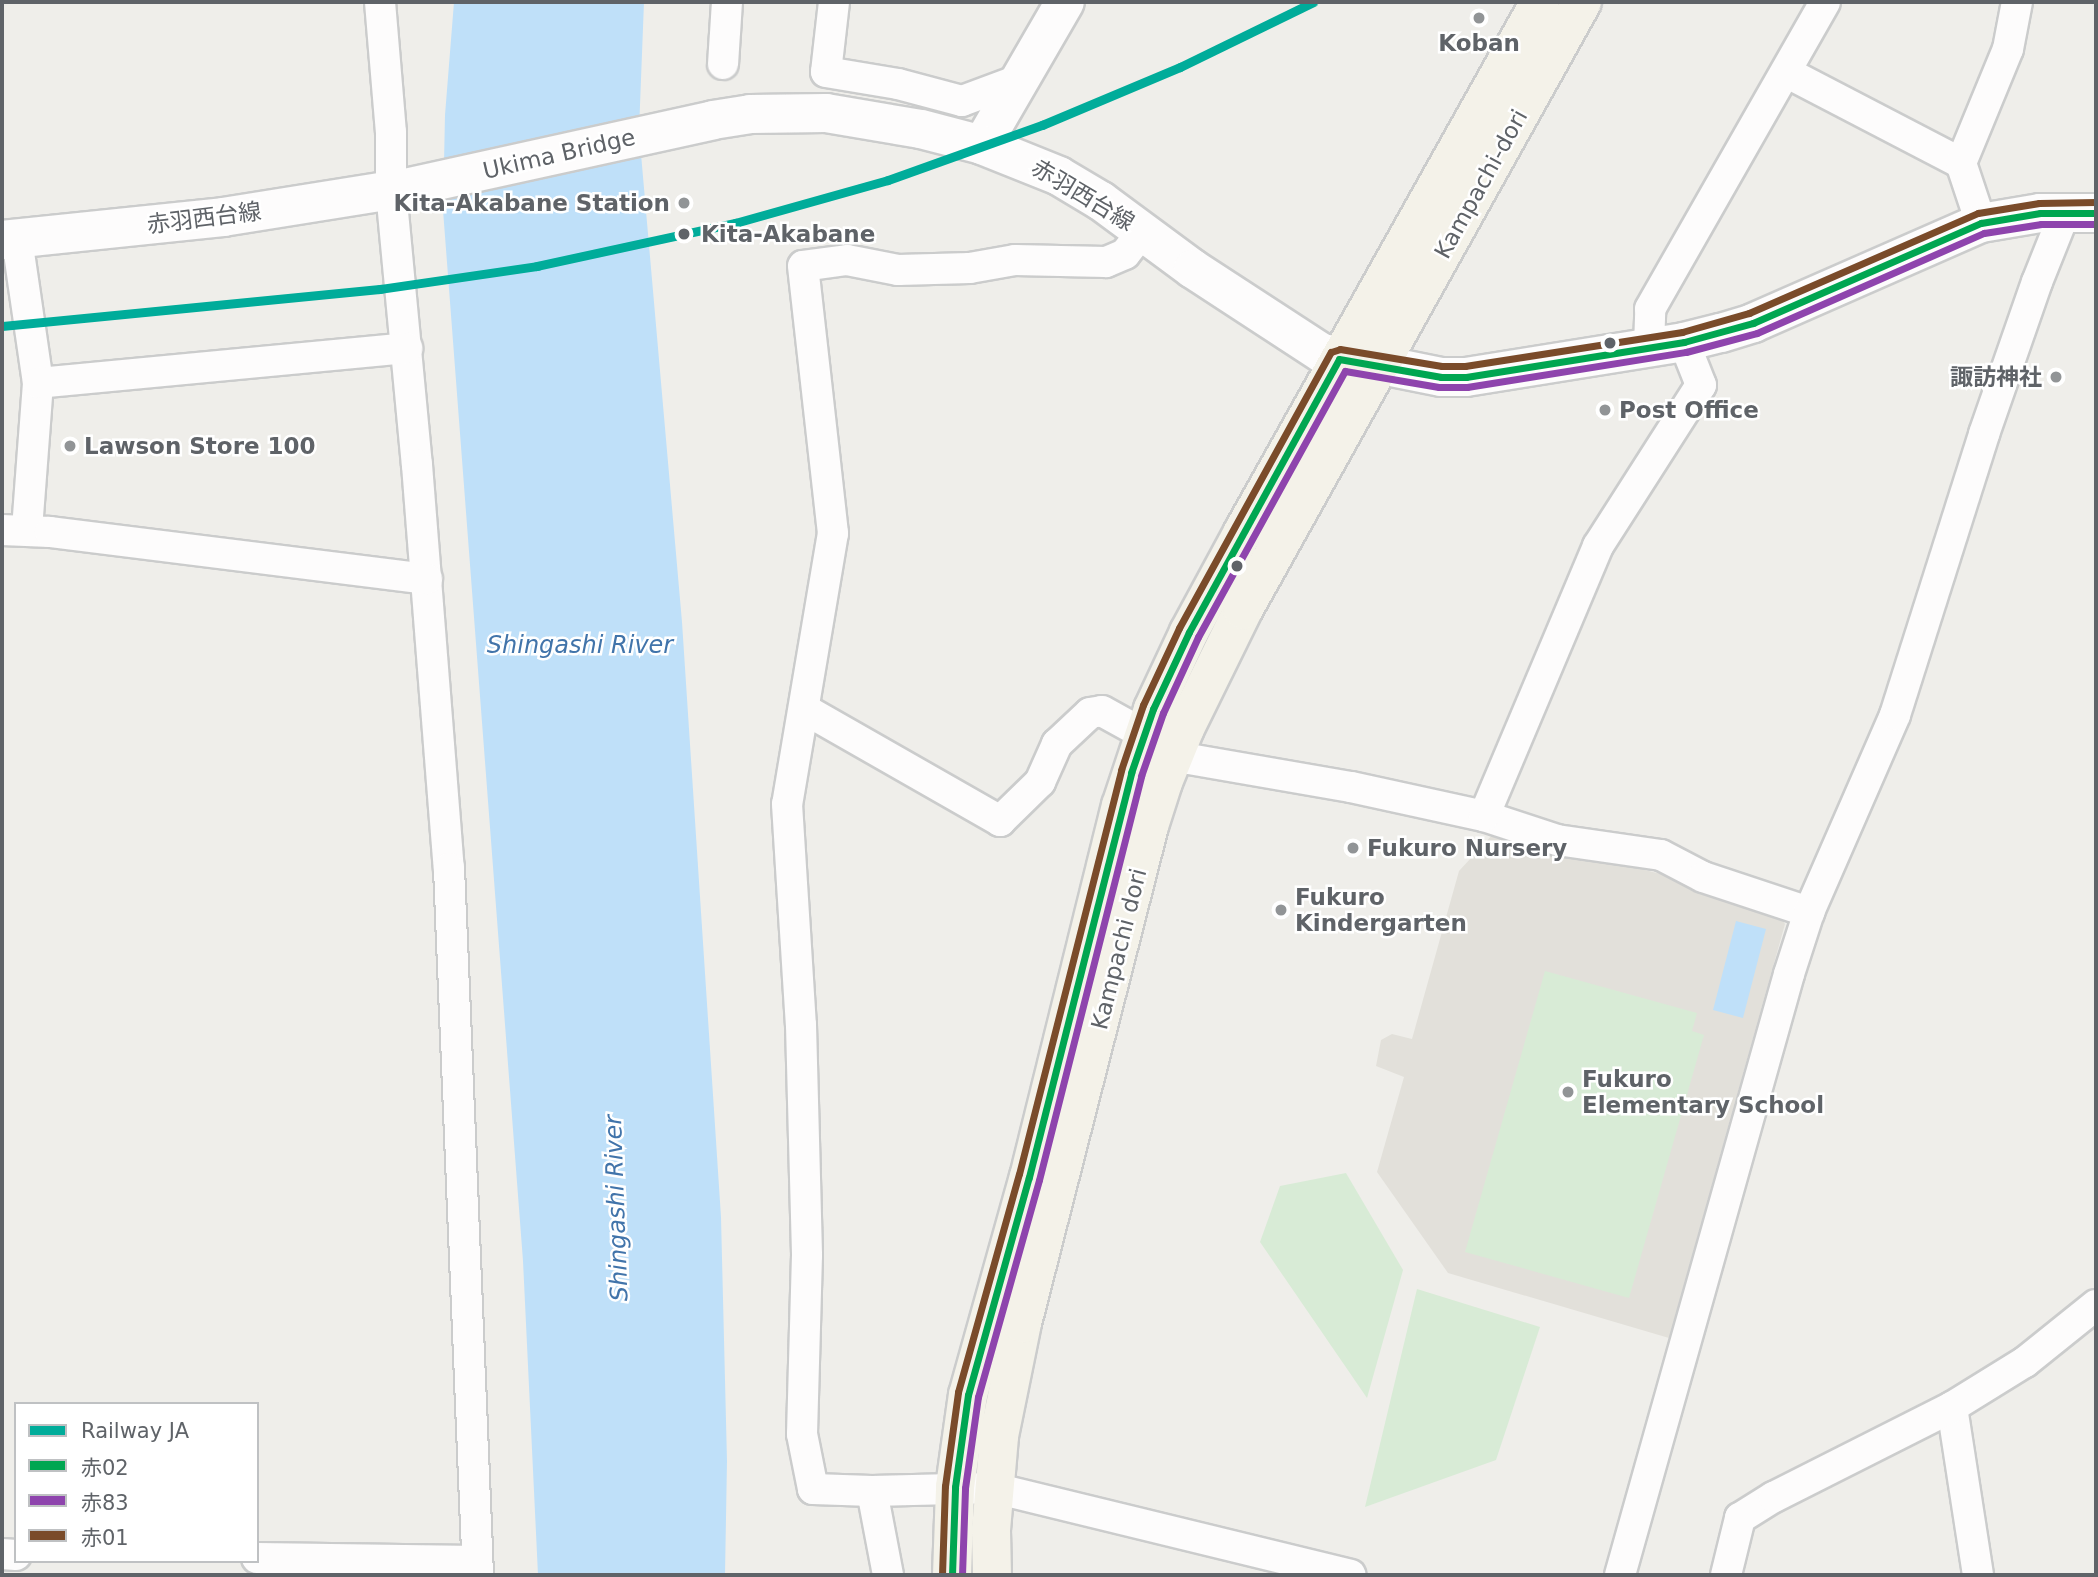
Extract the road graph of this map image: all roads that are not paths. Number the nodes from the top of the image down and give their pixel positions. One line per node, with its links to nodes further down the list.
1 (380, 2): 15 (street)
2 (727, 2): 9 (street)
3 (834, 2): 11 (street)
4 (1065, 2): 11 (main road)
5 (1540, 2): 22 (main road, Kampachi-dori)
6 (1582, 2): 23 (main road, Kampachi-dori)
7 (1825, 2): 10 (street)
8 (2017, 2): 14 (street)
9 (723, 64)
10 (1786, 72): 14 (street); 20 (street)
11 (1021, 79): 13 (main road)
12 (713, 120): 13 (main road, 赤羽西台線); 15 (main road, Ukima Bridge)
13 (982, 145): 18 (main road, 赤羽西台線)
14 (1961, 163): 17 (street)
15 (398, 189): 19 (main road, 赤羽西台線); 21 (street)
16 (2081, 213): 17 (main road, 赤羽西台線); 30 (street)
17 (1981, 223): 20 (main road, 赤羽西台線)
18 (1143, 231): 22 (main road, 赤羽西台線); 27 (street)
19 (9, 239): 24 (street)
20 (1667, 345): 23 (main road, 赤羽西台線); 29 (street)
21 (407, 348): 24 (street); 26 (street)
22 (1339, 359): 23 (main road, 赤羽西台線); 28 (main road, Kampachi dori)
23 (1378, 365): 28 (main road, Kampachi dori)
24 (38, 383): 25 (street)
25 (15, 531): 26 (street)
26 (427, 579): 37 (street)
27 (804, 709): 28 (street); 35 (street)
28 (1159, 745): 29 (street); 33 (main road, Kampachi dori); 34 (main road, Kampachi dori)
29 (1484, 816): 30 (street)
30 (1809, 912): 42 (street)
31 (2096, 1305): 32 (street)
32 (1952, 1407): 43 (street); 44 (street)
33 (955, 1488): 34 (street); 35 (street); 39 (main road, Kampachi dori)
34 (995, 1488): 40 (main road, Kampachi dori); 41 (street)
35 (872, 1491): 38 (street)
36 (259, 1558): 37 (street)
37 (478, 1568)
38 (888, 1575)
39 (952, 1575)
40 (992, 1575)
41 (1351, 1575)
42 (1620, 1575)
43 (1726, 1575)
44 (1978, 1575)

